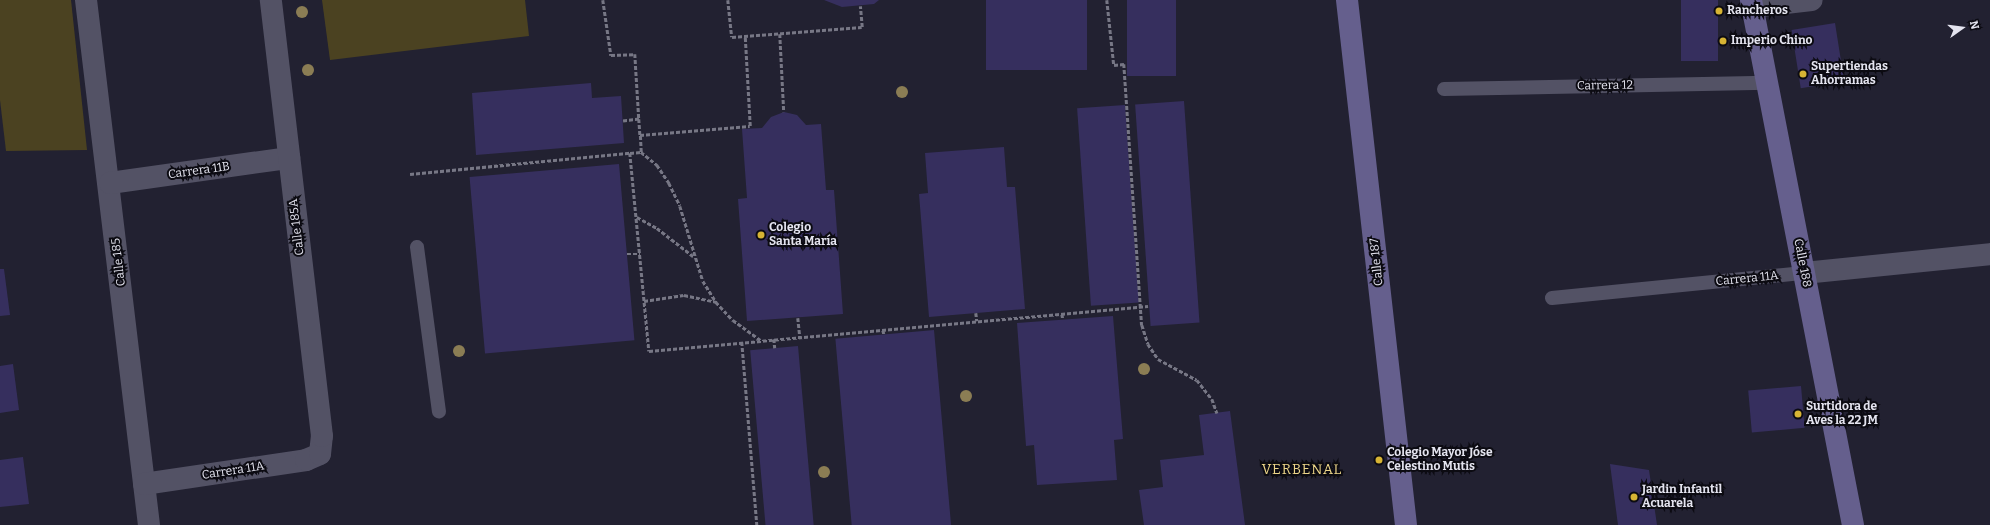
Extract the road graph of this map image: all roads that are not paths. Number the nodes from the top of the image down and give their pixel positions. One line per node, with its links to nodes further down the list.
1 (86, 0): 9 (street, Calle 185)
2 (271, 0): 8 (street, Calle 185A)
3 (1347, 0): 18 (street, Calle 187)
4 (1812, 0): 5 (street)
5 (1751, 4): 6 (street, Calle 188)
6 (1767, 83): 7 (lane, Carrera 12); 12 (street, Calle 188)
7 (1444, 89)
8 (289, 158): 9 (street, Carrera 11B); 15 (street, Calle 185A)
9 (110, 183): 16 (street, Calle 185)
10 (417, 247): 14 (lane)
11 (1990, 254): 12 (street, Carrera 11A)
12 (1804, 273): 13 (lane, Carrera 11A); 19 (street, Calle 188)
13 (1552, 298)
14 (439, 412)
15 (320, 454): 16 (street, Carrera 11A)
16 (144, 484): 17 (street, Calle 185)
17 (149, 525)
18 (1406, 525)
19 (1853, 525)

